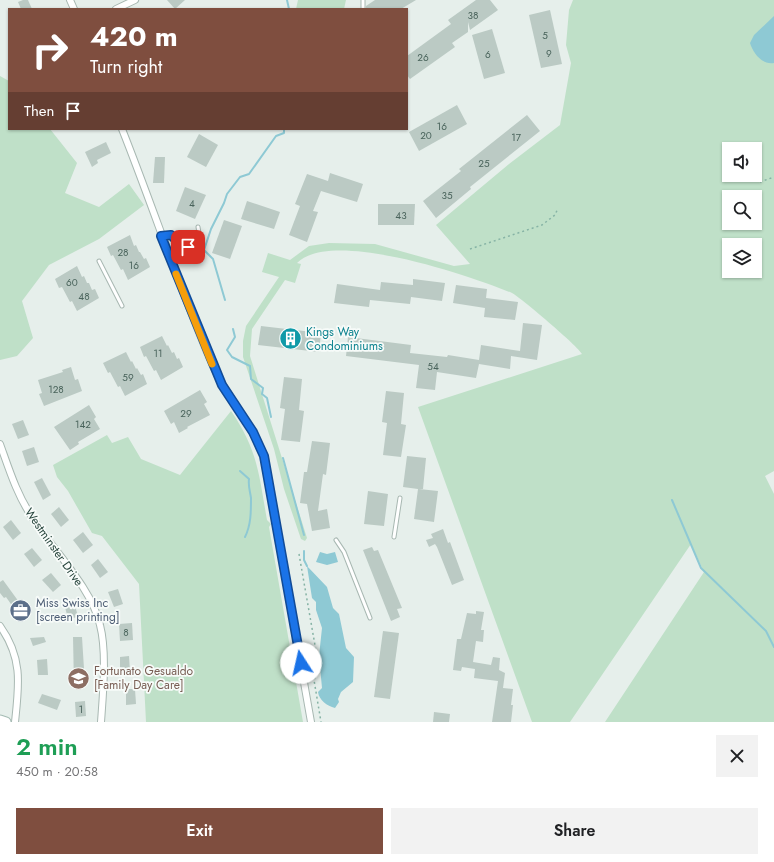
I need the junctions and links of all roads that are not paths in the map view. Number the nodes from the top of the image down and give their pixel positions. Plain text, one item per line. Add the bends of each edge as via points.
1 (135, 0) edge
2 (118, 8) edge
3 (122, 130) edge
4 (198, 228) dead end
5 (161, 236) junction
6 (99, 260) dead end
7 (122, 306) dead end
8 (0, 444) edge
9 (400, 498) dead end
10 (394, 537) dead end
11 (336, 540) dead end
12 (370, 618) dead end
13 (0, 626) edge
14 (0, 720) edge
15 (6, 722) edge
16 (15, 722) edge
17 (101, 722) edge
18 (311, 722) edge

1 - 2 street
3 - 5 street
4 - 5 lane via 196,242 188,247 181,245 171,235
5 - 18 street via 222,385 253,432 264,456
6 - 7 lane
8 - 17 street, Westminster Drive via 26,508 75,577 96,613 103,646
9 - 10 lane
11 - 12 lane via 344,552
13 - 16 street via 16,657 18,693
14 - 15 street

